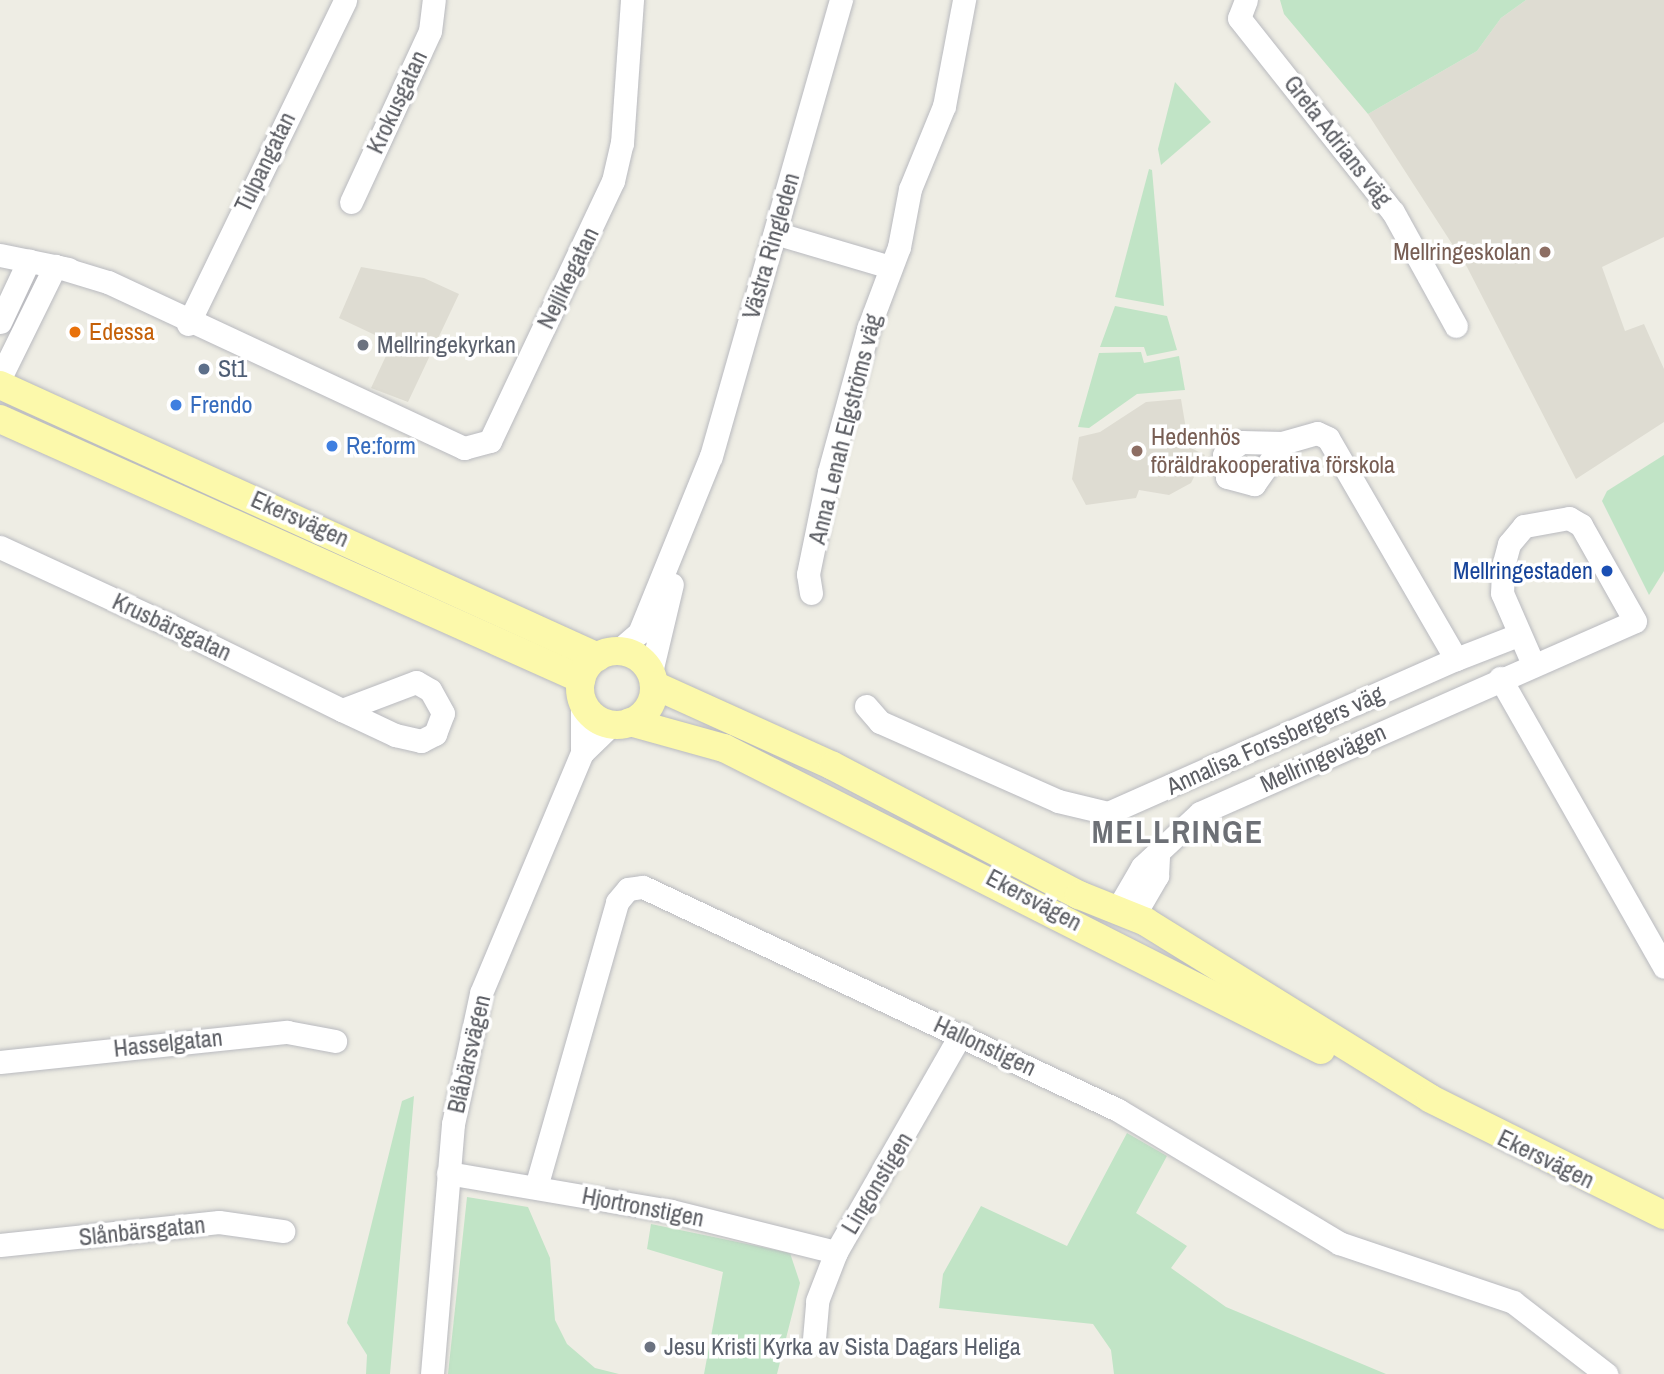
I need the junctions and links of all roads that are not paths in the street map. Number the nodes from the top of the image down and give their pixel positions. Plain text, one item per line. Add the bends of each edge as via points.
1 (345, 0) edge
2 (434, 0) edge
3 (632, 0) edge
4 (841, 0) edge
5 (964, 0) edge
6 (1246, 0) edge
7 (351, 202) dead end
8 (775, 233) junction
9 (0, 255) edge
10 (41, 263) junction
11 (890, 267) junction
12 (0, 322) edge
13 (188, 324) junction
14 (1456, 326) dead end
15 (0, 379) edge
16 (0, 386) edge
17 (0, 419) edge
18 (1283, 443) dead end
19 (0, 547) edge
20 (665, 581) junction
21 (811, 593) dead end
22 (1518, 635) junction
23 (1456, 659) junction
24 (1533, 664) junction
25 (595, 672) junction
26 (653, 678) junction
27 (1500, 678) junction
28 (866, 706) dead end
29 (342, 710) dead end
30 (621, 723) junction
31 (582, 753) junction
32 (1125, 914) junction
33 (1110, 941) junction
34 (1664, 967) edge
35 (961, 1034) junction
36 (335, 1041) dead end
37 (0, 1062) edge
38 (1431, 1098) junction
39 (448, 1174) junction
40 (536, 1187) junction
41 (1664, 1215) edge
42 (283, 1231) dead end
43 (0, 1245) edge
44 (836, 1252) junction
45 (814, 1339) dead end
46 (432, 1374) edge
47 (1606, 1374) edge

1 - 13 street, Tulpangatan
2 - 7 street, Krokusgatan via 430,31
3 - 13 street, Nejlikegatan via 622,143 613,181 490,441 464,448
4 - 8 street, Västra Ringleden
5 - 11 street, Anna Lenah Elgströms väg via 944,106 910,189
6 - 14 street, Greta Adrians väg via 1239,18 1393,212
8 - 11 street
8 - 20 street, Västra Ringleden via 698,491
9 - 10 street, Nejlikegatan
10 - 12 street
10 - 13 street, Nejlikegatan via 87,273
10 - 15 street
11 - 21 street, Anna Lenah Elgströms väg via 829,472 807,574
16 - 25 main road, Ekersvägen
17 - 25 main road, Ekersvägen
18 - 23 street via 1302,434 1328,438
19 - 29 street, Krusbärsgatan
20 - 25 street, Västra Ringleden via 639,633
20 - 26 street, Västra Ringleden
22 - 23 street, Annalisa Forssbergers väg
22 - 24 street, Mellringevägen
22 - 24 street, Mellringevägen via 1502,593 1509,544 1524,526 1569,517 1581,525 1635,621
23 - 28 street, Annalisa Forssbergers väg via 1108,813 1058,801 880,722
24 - 27 street, Mellringevägen
25 - 26 main road via 635,655
25 - 30 main road via 594,716
25 - 31 street, Blåbärsvägen
26 - 30 main road via 651,704
26 - 32 main road, Ekersvägen
27 - 32 street, Mellringevägen via 1200,813 1143,867
27 - 34 street
30 - 31 street, Blåbärsvägen
30 - 33 main road, Ekersvägen via 724,748
31 - 39 street, Blåbärsvägen via 481,993
32 - 33 main road
32 - 38 main road, Ekersvägen
33 - 38 main road, Ekersvägen via 1354,1067
35 - 40 street, Hallonstigen via 643,887 628,889 617,902
35 - 44 street, Lingonstigen
35 - 47 street, Hallonstigen via 1118,1110 1339,1243 1513,1303
36 - 37 street, Hasselgatan via 275,1032
38 - 41 main road, Ekersvägen
39 - 40 street, Hjortronstigen
39 - 46 street, Blåbärsvägen
40 - 44 street, Hjortronstigen via 671,1211
42 - 43 street, Slånbärsgatan via 219,1222
44 - 45 street, Lingonstigen via 817,1301

